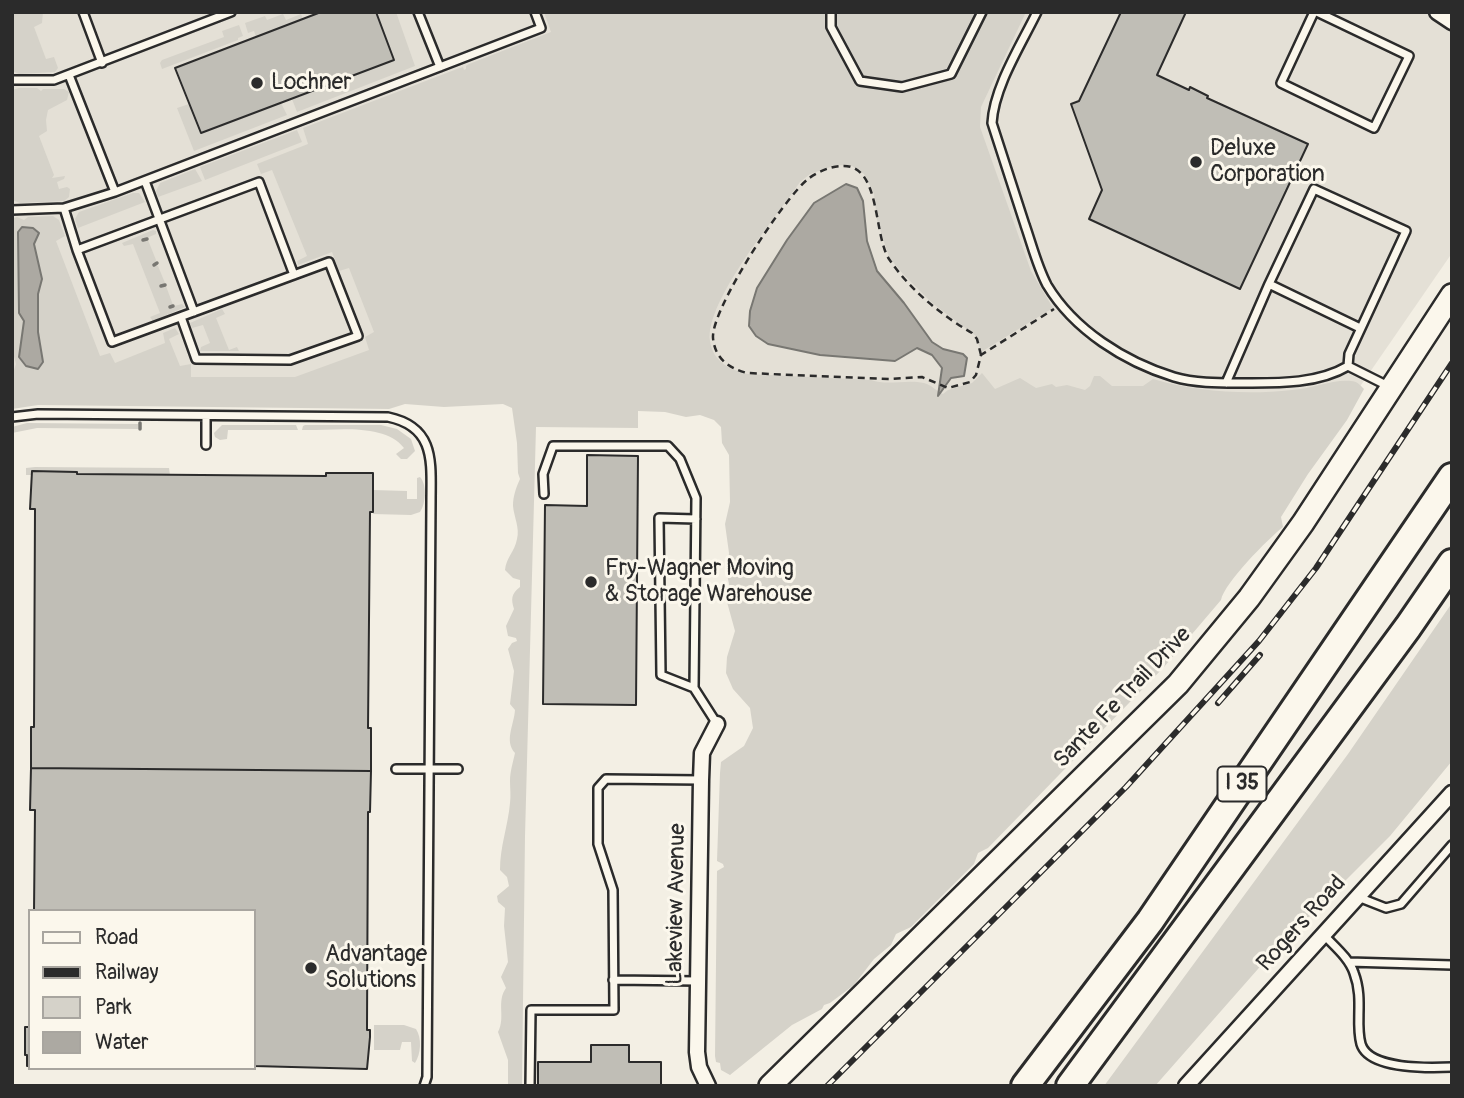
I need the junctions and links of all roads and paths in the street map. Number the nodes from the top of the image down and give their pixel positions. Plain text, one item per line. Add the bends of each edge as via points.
1 (83, 12) edge
2 (231, 12) edge
3 (418, 12) edge
4 (536, 12) edge
5 (831, 12) edge
6 (982, 12) edge
7 (1037, 12) edge
8 (1316, 12) edge
9 (1437, 12) edge
10 (1452, 22) edge
11 (102, 63) junction
12 (440, 67) junction
13 (69, 75) junction
14 (12, 80) edge
15 (145, 181) junction
16 (116, 192) junction
17 (64, 208) junction
18 (12, 211) edge
19 (160, 219) junction
20 (77, 250) junction
21 (294, 275) junction
22 (1269, 284) junction
23 (1452, 295) edge
24 (1054, 309) dead end
25 (194, 312) junction
26 (181, 317) junction
27 (1360, 328) junction
28 (981, 355) junction
29 (1348, 366) junction
30 (1226, 383) junction
31 (1391, 387) junction
32 (12, 417) edge
33 (206, 417) junction
34 (206, 445) dead end
35 (1452, 477) edge
36 (544, 494) dead end
37 (696, 519) junction
38 (1452, 563) edge
39 (694, 688) junction
40 (718, 724) joint
41 (396, 769) dead end
42 (429, 769) junction
43 (458, 769) dead end
44 (701, 780) junction
45 (1452, 793) edge
46 (1452, 845) edge
47 (1358, 897) junction
48 (1324, 934) junction
49 (1349, 962) junction
50 (1452, 965) edge
51 (614, 980) junction
52 (699, 981) junction
53 (1452, 1068) edge
54 (424, 1086) edge
55 (530, 1086) edge
56 (708, 1086) edge
57 (770, 1086) edge
58 (1025, 1086) edge
59 (1070, 1086) edge
60 (1186, 1086) edge

1 - 11 lane
2 - 11 lane
3 - 12 lane
4 - 12 lane via 541,28
5 - 6 lane via 831,27 860,81 902,87 951,74
7 - 30 lane via 999,91 992,123 1041,272 1074,319 1104,342 1173,377
8 - 8 lane via 1281,83 1374,128 1409,56
9 - 10 street
11 - 13 lane
12 - 15 lane
13 - 14 lane via 54,80
13 - 16 lane
15 - 16 lane
15 - 19 lane
16 - 17 lane
17 - 18 lane
17 - 20 lane
19 - 20 lane
19 - 21 lane via 259,182
19 - 25 lane
20 - 26 lane via 112,342
21 - 25 lane
21 - 26 lane via 329,262 358,336 290,360 197,359
22 - 27 lane
22 - 27 lane via 1314,189 1406,231
22 - 30 lane
23 - 31 main road, Sante Fe Trail Drive
24 - 28 path
25 - 26 lane
27 - 29 lane
28 - 28 path via 981,365 970,382 948,388 922,377 747,373 719,357 714,323 736,278 797,192 814,174 843,166 862,173 869,183 888,257 936,309 972,333
29 - 30 lane via 1297,381
29 - 31 lane
31 - 57 main road, Sante Fe Trail Drive via 1295,534 1178,684
32 - 33 lane
33 - 34 lane
33 - 42 lane via 397,419 427,444 431,501
35 - 58 highway, I 35 via 1150,921
36 - 37 lane via 543,474 553,446 668,446 680,458 696,498
37 - 39 lane
37 - 39 lane via 659,519 661,675
38 - 59 highway, I 35
39 - 40 lane
40 - 44 street, Lakeview Avenue via 702,753
41 - 42 lane
42 - 43 lane
42 - 54 lane
44 - 51 lane via 606,779 598,788 598,844 613,890
44 - 52 street, Lakeview Avenue
45 - 47 street, Rogers Road
46 - 47 lane via 1401,904 1386,908
47 - 48 street, Rogers Road
48 - 49 lane
48 - 60 street, Rogers Road
49 - 50 lane
49 - 53 lane via 1360,997 1360,1042 1365,1051 1393,1065
51 - 52 lane
51 - 55 lane via 614,1010 531,1010
52 - 56 street, Lakeview Avenue via 697,1052

